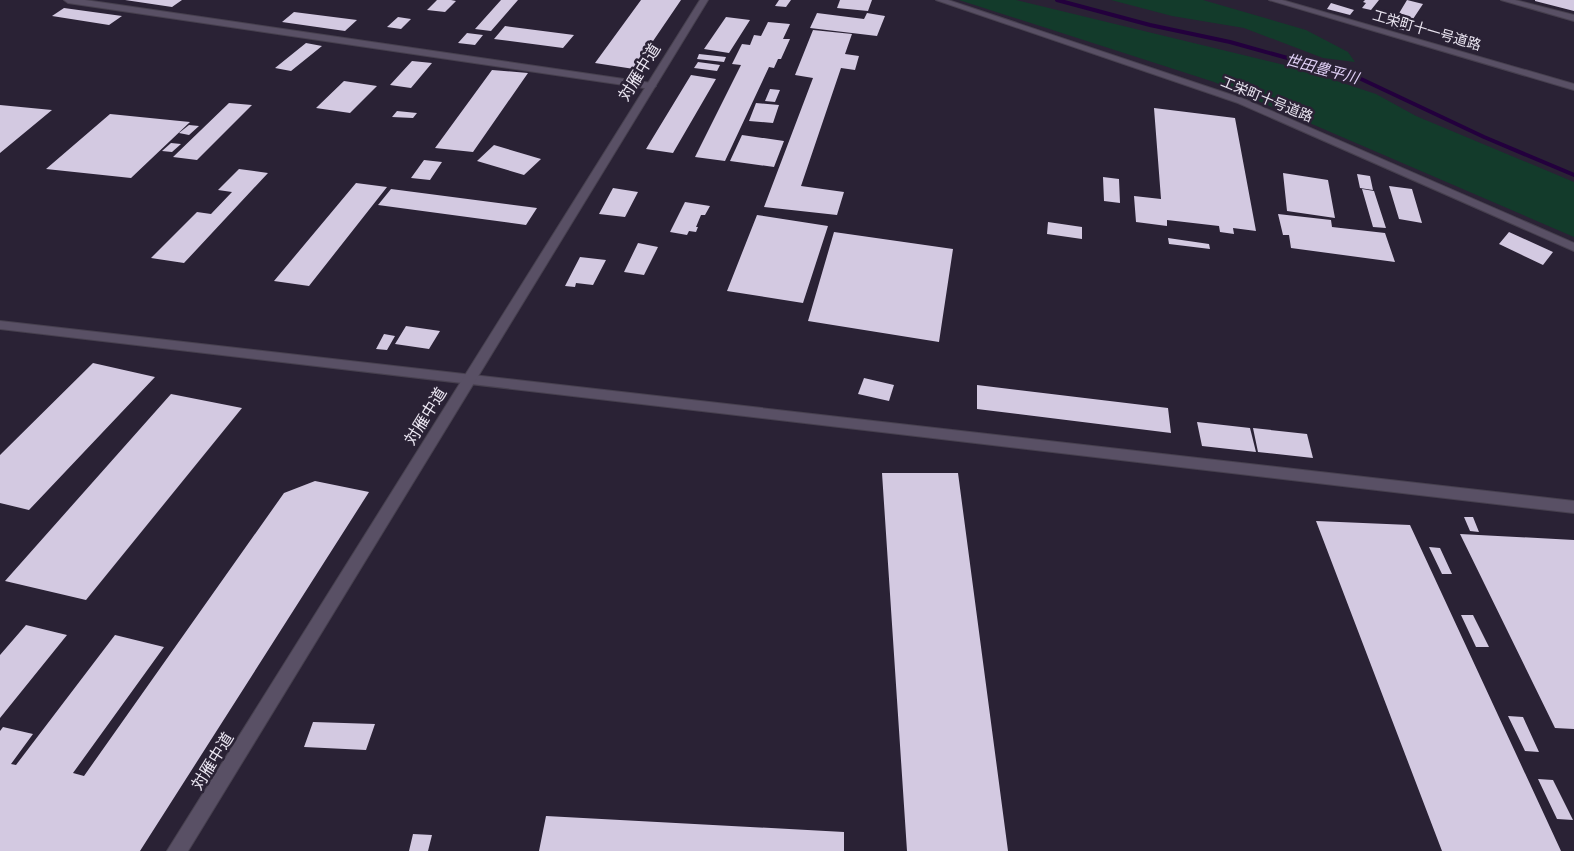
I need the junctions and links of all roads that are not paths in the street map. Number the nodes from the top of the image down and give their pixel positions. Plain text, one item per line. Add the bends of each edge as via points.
1 (72, 0) edge
2 (704, 0) edge
3 (940, 0) edge
4 (1273, 0) edge
5 (1504, 0) edge
6 (1574, 18) edge
7 (651, 86) junction
8 (1574, 87) edge
9 (1574, 247) edge
10 (0, 325) edge
11 (468, 380) junction
12 (1574, 507) edge
13 (177, 851) edge

1 - 7 street
2 - 7 street, 対雁中道
3 - 9 street, 工栄町十号道路 via 1240,101
4 - 8 street, 工栄町十一号道路
5 - 6 street
7 - 11 street, 対雁中道
10 - 11 street
11 - 12 street
11 - 13 street, 対雁中道

